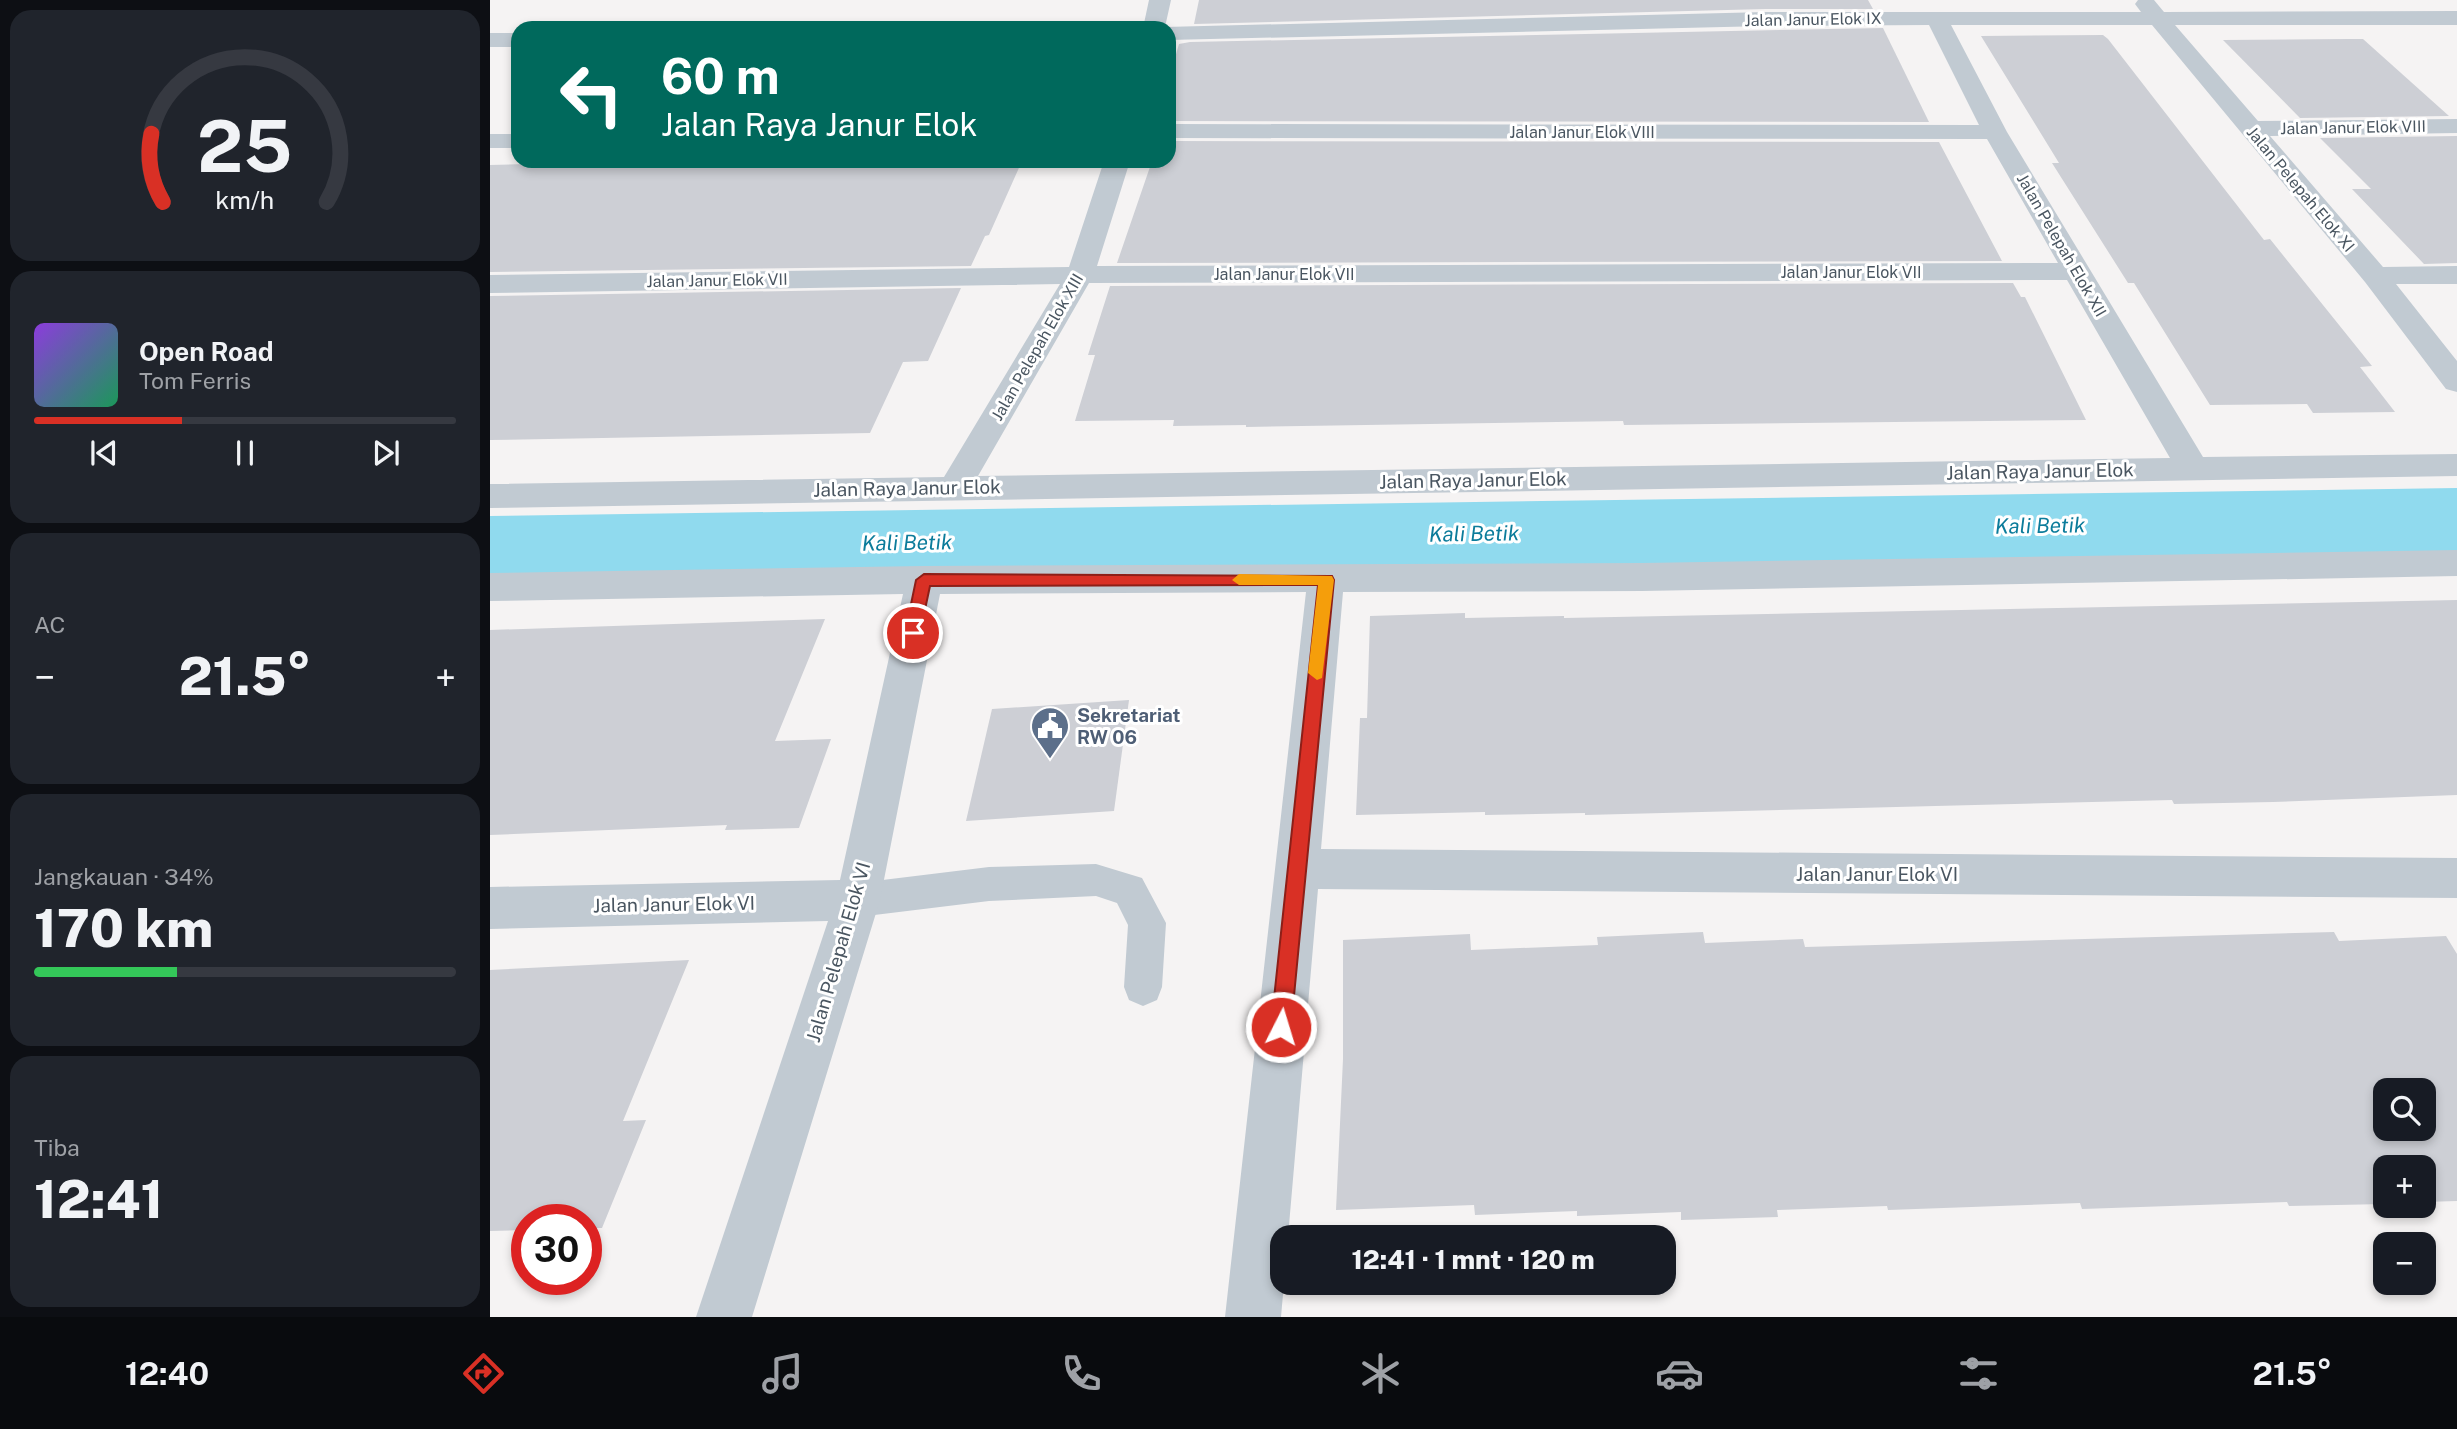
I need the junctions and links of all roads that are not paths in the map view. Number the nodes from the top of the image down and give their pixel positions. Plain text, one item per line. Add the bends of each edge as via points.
1 (1160, 0) edge
2 (2150, 9) edge
3 (1762, 10) edge
4 (1936, 18) junction
5 (2457, 18) edge
6 (1156, 21) edge
7 (1176, 33) edge
8 (490, 40) edge
9 (511, 40) edge
10 (2457, 126) edge
11 (2250, 129) junction
12 (1176, 131) edge
13 (1996, 132) junction
14 (490, 141) edge
15 (511, 141) edge
16 (1115, 168) edge
17 (2077, 271) junction
18 (1080, 275) junction
19 (2457, 275) edge
20 (2375, 276) junction
21 (490, 284) edge
22 (2457, 382) edge
23 (2457, 465) edge
24 (2193, 469) junction
25 (955, 487) junction
26 (490, 496) edge
27 (2457, 563) edge
28 (924, 580) junction
29 (1326, 580) junction
30 (490, 587) edge
31 (1296, 869) junction
32 (2457, 878) edge
33 (858, 900) junction
34 (490, 908) edge
35 (1143, 987) dead end
36 (724, 1317) edge
37 (1253, 1317) edge

1 - 6 street
2 - 4 street, Jalan Janur Elok IX
2 - 5 street, Jalan Janur Elok IX
2 - 11 street, Jalan Pelepah Elok XI
3 - 4 street, Jalan Janur Elok IX
3 - 7 street, Jalan Janur Elok IX
4 - 13 street, Jalan Pelepah Elok XII
8 - 9 street
10 - 11 street, Jalan Janur Elok VIII
11 - 20 street, Jalan Pelepah Elok XI
12 - 13 street, Jalan Janur Elok VIII
13 - 17 street, Jalan Pelepah Elok XII
14 - 15 street
16 - 18 street, Jalan Pelepah Elok XIII
17 - 18 street, Jalan Janur Elok VII
17 - 24 street, Jalan Pelepah Elok XII
18 - 21 street, Jalan Janur Elok VII
18 - 25 street, Jalan Pelepah Elok XIII
19 - 20 street
20 - 22 street, Jalan Pelepah Elok XI
23 - 24 street, Jalan Raya Janur Elok
24 - 25 street, Jalan Raya Janur Elok
25 - 26 street, Jalan Raya Janur Elok
27 - 29 street
28 - 29 street
28 - 30 street
28 - 33 street, Jalan Pelepah Elok VI
29 - 31 street
31 - 32 street, Jalan Janur Elok VI
31 - 37 street
33 - 34 street, Jalan Janur Elok VI
33 - 35 lane via 989,884 1096,880 1129,890 1147,923
33 - 36 street, Jalan Pelepah Elok VI

